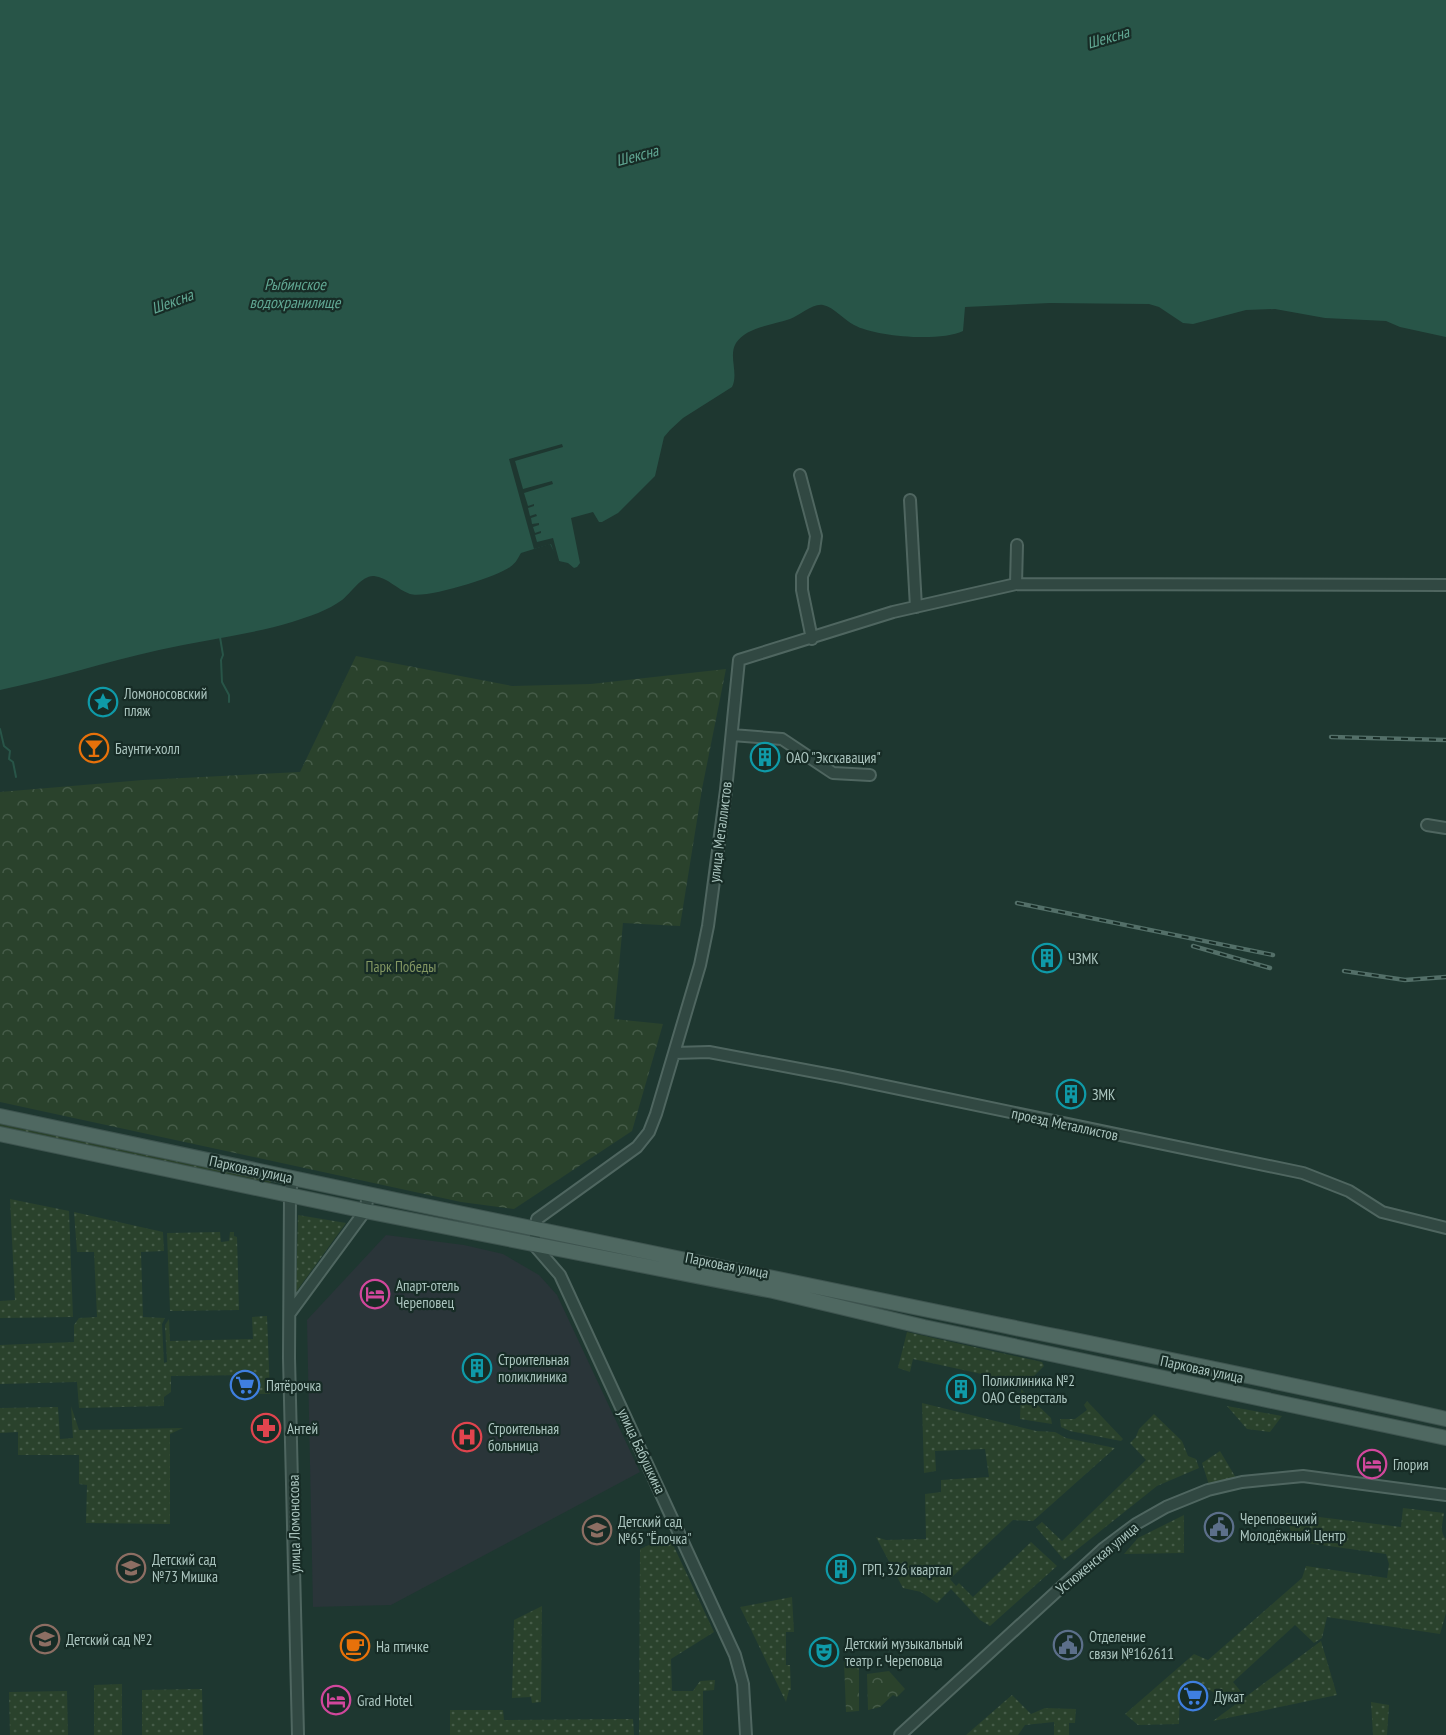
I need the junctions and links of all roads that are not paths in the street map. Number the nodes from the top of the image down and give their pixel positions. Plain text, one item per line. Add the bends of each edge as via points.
1 (800, 475) dead end
2 (910, 500) dead end
3 (1017, 545) dead end
4 (1016, 584) junction
5 (1446, 585) edge
6 (916, 607) junction
7 (812, 639) junction
8 (732, 735) junction
9 (870, 775) dead end
10 (1427, 825) dead end
11 (1446, 828) edge
12 (674, 1053) junction
13 (0, 1116) edge
14 (0, 1134) edge
15 (292, 1180) junction
16 (290, 1195) junction
17 (368, 1196) junction
18 (365, 1210) junction
19 (1446, 1228) edge
20 (536, 1229) junction
21 (534, 1245) junction
22 (290, 1314) junction
23 (1446, 1419) edge
24 (1446, 1438) edge
25 (1446, 1495) edge
26 (298, 1735) edge
27 (746, 1735) edge
28 (900, 1735) edge

1 - 7 street via 816,536 802,576
2 - 6 street
3 - 4 street
4 - 5 street, улица Металлистов
4 - 6 street, улица Металлистов
6 - 7 street, улица Металлистов
7 - 8 street, улица Металлистов via 740,660
8 - 9 street via 782,740 833,773
8 - 12 street, улица Металлистов via 708,926
10 - 11 street
12 - 19 street, проезд Металлистов via 708,1052 842,1077 1303,1173 1349,1191 1382,1212
12 - 20 street, улица Металлистов via 656,1114 637,1147 537,1220
13 - 15 main road, Парковая улица
14 - 16 main road, Парковая улица
15 - 16 street, улица Ломоносова
15 - 17 main road, Парковая улица
16 - 18 main road, Парковая улица
16 - 22 street, улица Ломоносова
17 - 18 street
17 - 20 main road, Парковая улица
18 - 21 main road, Парковая улица
18 - 22 street
20 - 21 street
20 - 23 main road, Парковая улица
21 - 24 main road, Парковая улица via 773,1291
21 - 27 street, улица Бабушкина via 560,1275 735,1655 743,1684
22 - 26 street, улица Ломоносова
25 - 28 street, Устюженская улица via 1303,1476 1242,1482 1186,1498 1136,1524 1104,1548

